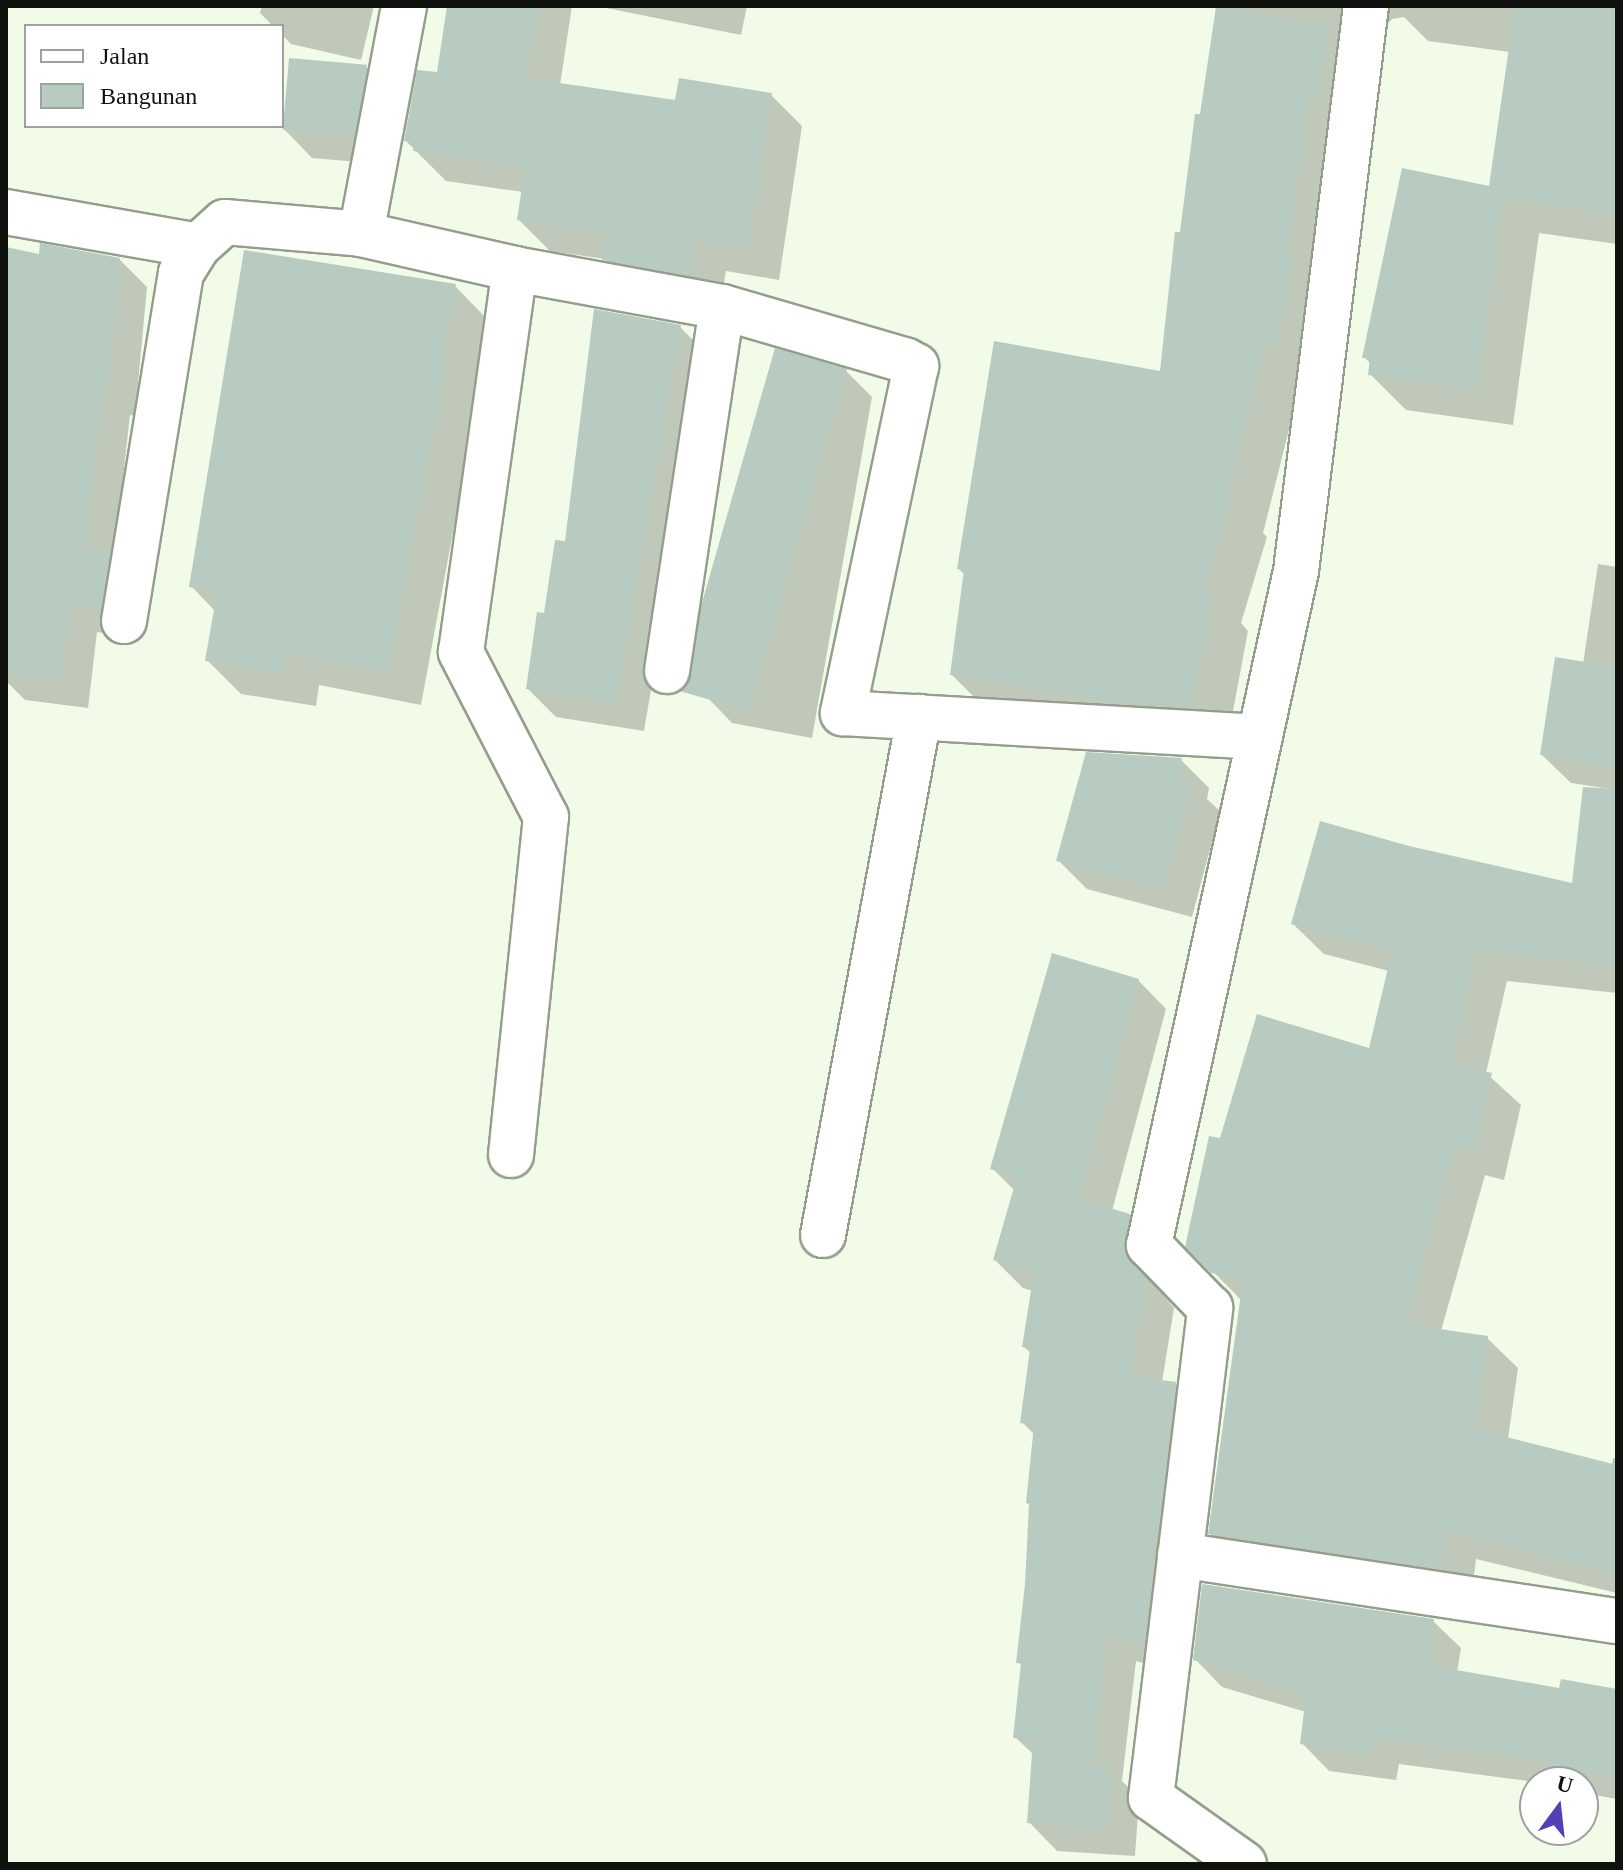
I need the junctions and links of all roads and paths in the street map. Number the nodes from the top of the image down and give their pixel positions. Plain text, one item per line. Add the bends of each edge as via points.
1 (404, 6) edge
2 (1366, 6) edge
3 (6, 212) edge
4 (361, 234) junction
5 (198, 246) junction
6 (515, 269) junction
7 (722, 307) junction
8 (124, 621) dead end
9 (667, 671) dead end
10 (919, 717) junction
11 (1259, 737) junction
12 (511, 1155) dead end
13 (823, 1235) dead end
14 (1180, 1555) junction
15 (1617, 1621) edge
16 (1244, 1864) edge

1 - 4 street
2 - 11 street via 1296,571
3 - 5 street
4 - 5 street via 225,222
4 - 6 street
5 - 8 street via 181,273
6 - 7 street
6 - 12 street via 461,652 546,817
7 - 9 street
7 - 10 street via 916,366 843,713
10 - 11 street
10 - 13 street
11 - 14 street via 1149,1245 1210,1308
14 - 15 street
14 - 16 street via 1151,1798

